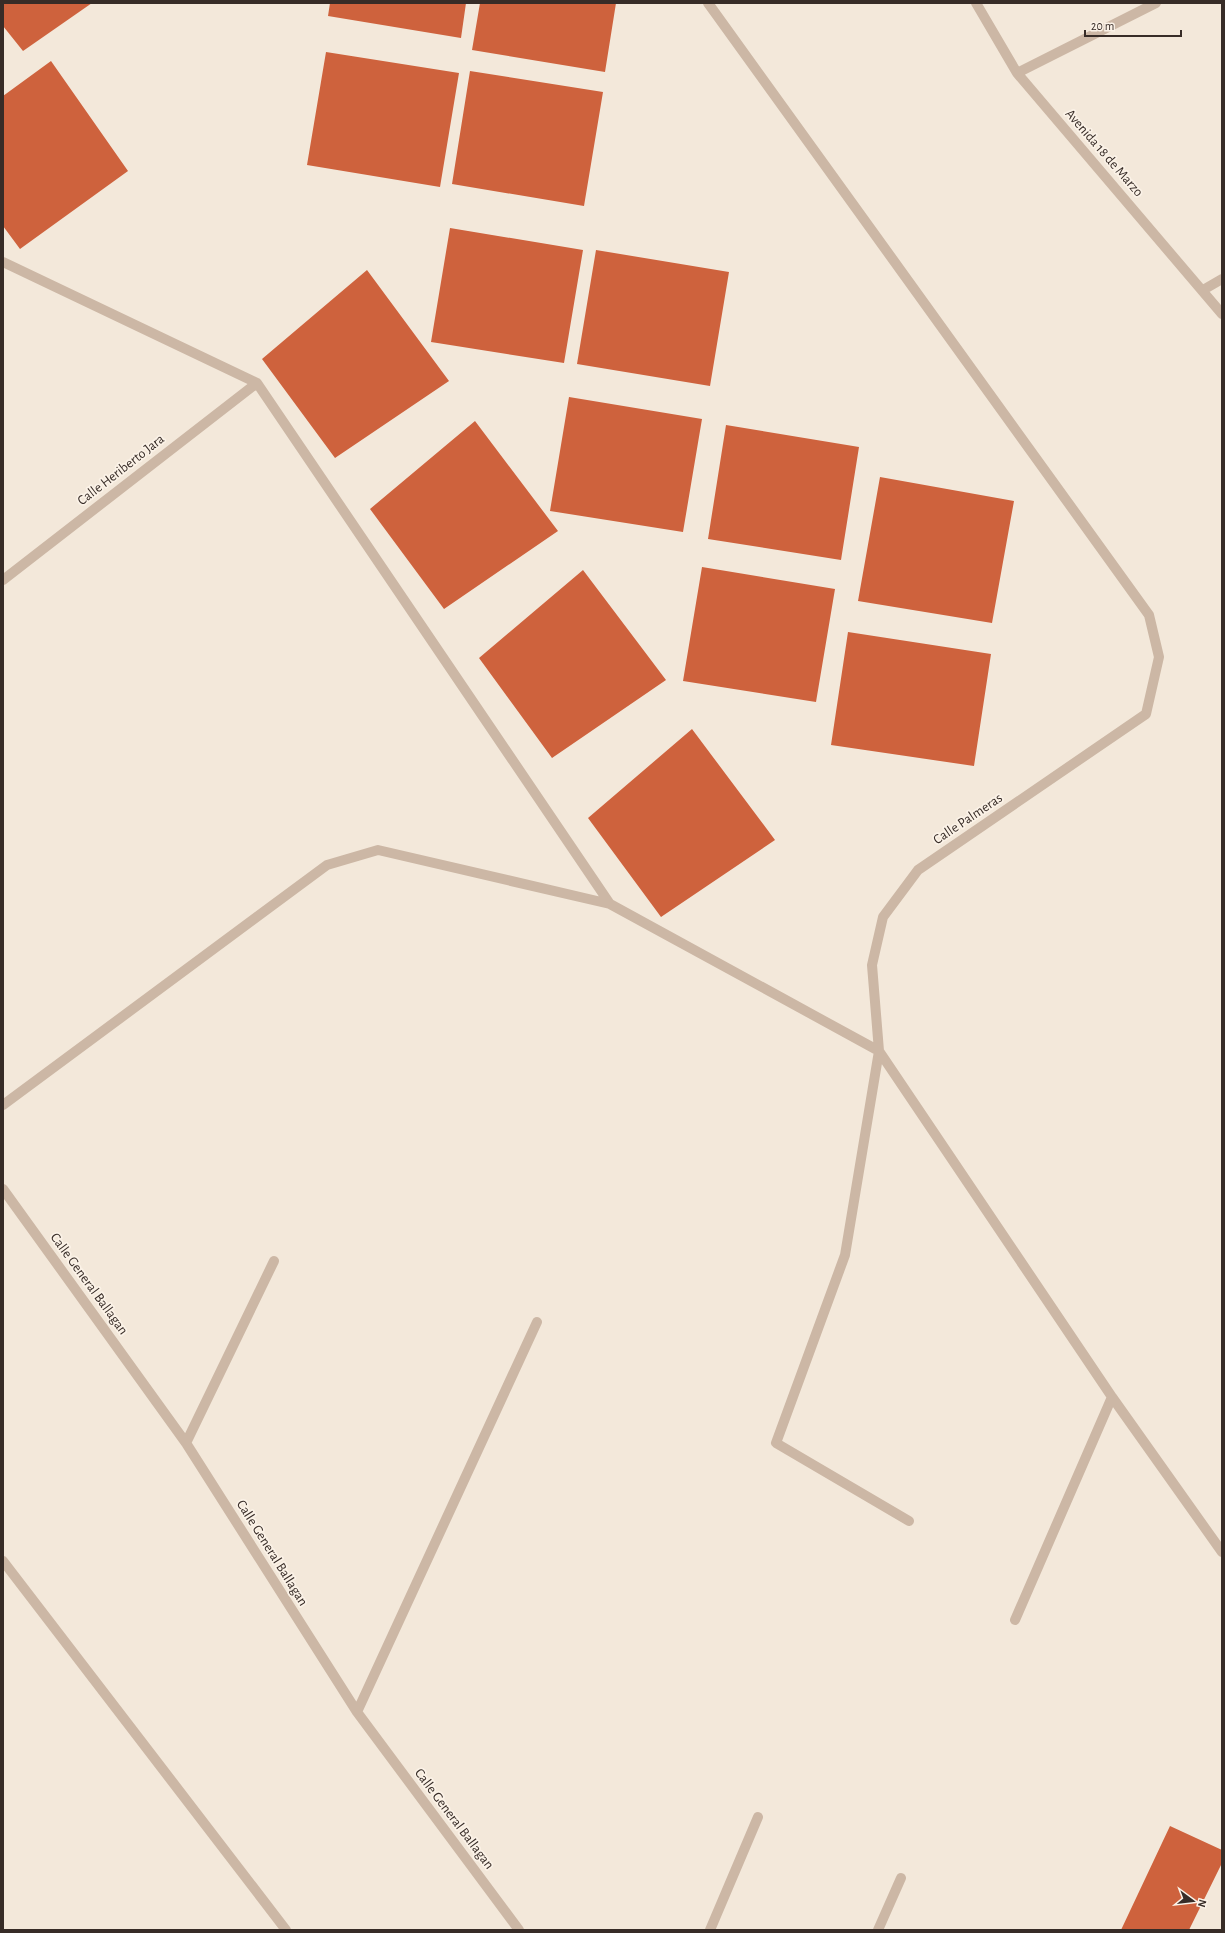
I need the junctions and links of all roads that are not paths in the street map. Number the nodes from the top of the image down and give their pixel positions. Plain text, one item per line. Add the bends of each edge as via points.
1 (708, 3) edge
2 (976, 3) edge
3 (1156, 3) edge
4 (1017, 73) junction
5 (3, 262) edge
6 (1222, 279) edge
7 (1203, 290) junction
8 (1222, 314) edge
9 (257, 383) junction
10 (3, 580) edge
11 (610, 904) junction
12 (878, 1052) junction
13 (3, 1105) edge
14 (3, 1189) edge
15 (274, 1261) dead end
16 (538, 1322) dead end
17 (1112, 1397) junction
18 (186, 1443) junction
19 (909, 1521) dead end
20 (1222, 1552) edge
21 (3, 1561) edge
22 (1014, 1620) dead end
23 (357, 1712) junction
24 (758, 1817) dead end
25 (902, 1878) dead end
26 (286, 1930) edge
27 (519, 1930) edge
28 (710, 1930) edge
29 (878, 1930) edge

1 - 12 street, Calle Palmeras via 1149,616 1159,657 1146,714 918,870 883,917 872,964
2 - 4 street, Avenida 18 de Marzo
3 - 4 street
4 - 7 street, Avenida 18 de Marzo
5 - 9 street
6 - 7 street
7 - 8 street, Avenida 18 de Marzo
9 - 10 street, Calle Heriberto Jara
9 - 11 street
11 - 12 street
11 - 13 street via 378,850 327,865
12 - 17 street
12 - 19 street, Calle Palmeras via 845,1255 776,1443
14 - 18 street, Calle General Ballagan
15 - 18 street
16 - 23 street
17 - 20 street
17 - 22 street
18 - 23 street, Calle General Ballagan
21 - 26 street
23 - 27 street, Calle General Ballagan
24 - 28 street
25 - 29 street

